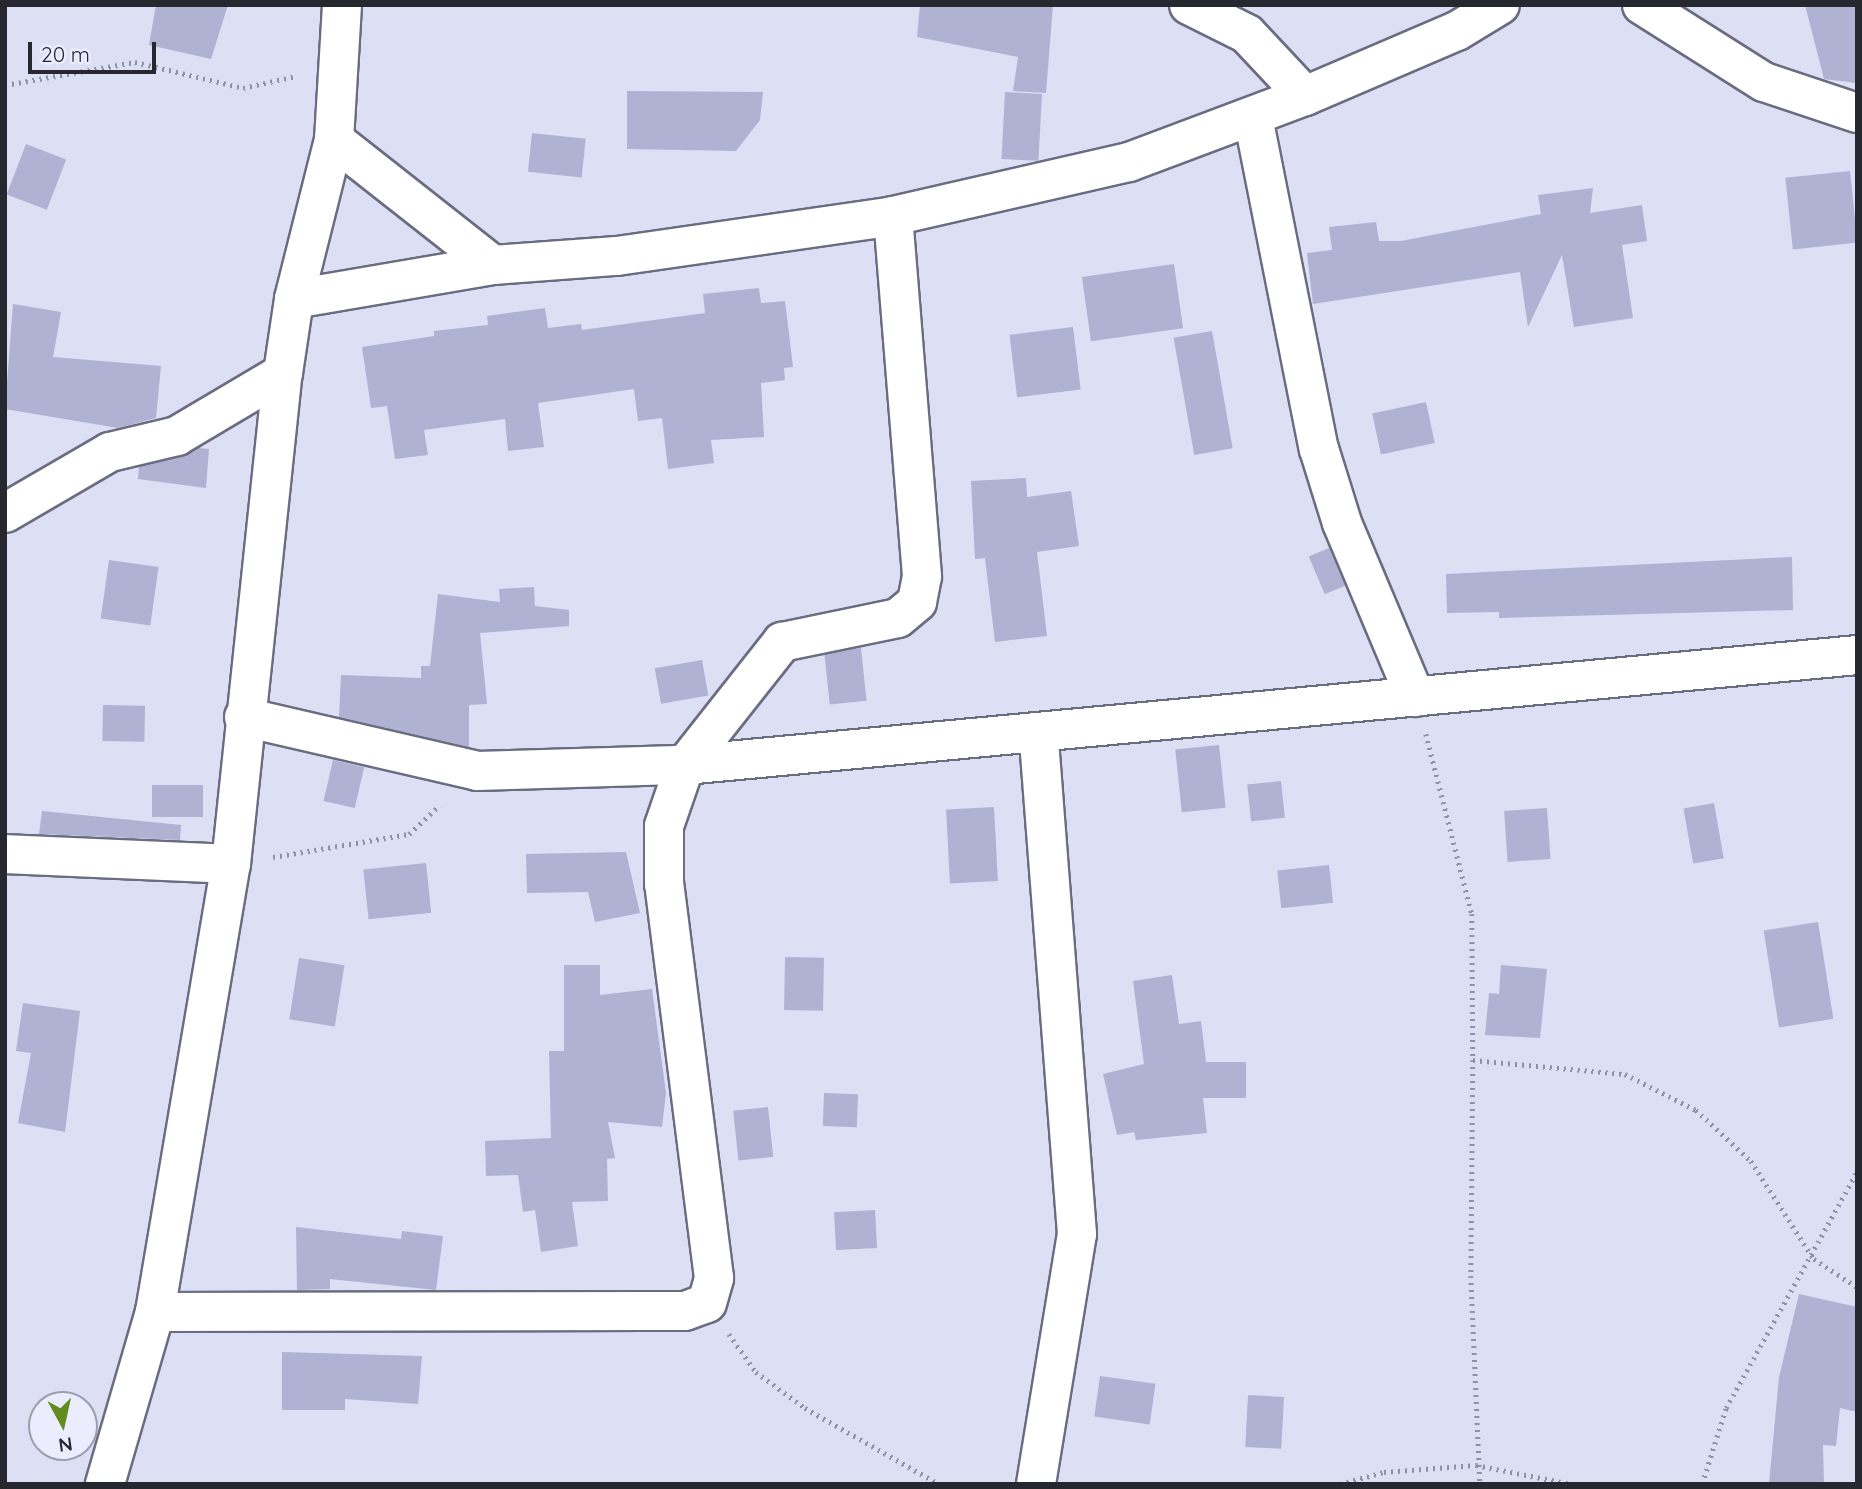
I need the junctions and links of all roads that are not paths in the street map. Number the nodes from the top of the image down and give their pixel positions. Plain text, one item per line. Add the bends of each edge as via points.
1 (342, 5) edge
2 (1189, 5) edge
3 (1500, 5) edge
4 (1642, 5) edge
5 (1458, 18) edge
6 (1305, 96) junction
7 (1857, 113) edge
8 (1254, 117) junction
9 (334, 140) junction
10 (893, 216) junction
11 (494, 265) junction
12 (293, 299) junction
13 (283, 373) junction
14 (5, 513) edge
15 (1857, 654) edge
16 (1415, 697) junction
17 (244, 717) junction
18 (1038, 736) junction
19 (685, 765) junction
20 (5, 854) edge
21 (231, 864) junction
22 (155, 1312) junction
23 (105, 1484) edge
24 (1036, 1484) edge

1 - 9 street
2 - 6 street via 1247,34
3 - 5 street
4 - 7 street via 1764,82
5 - 6 street
6 - 8 street
8 - 10 street via 1129,162
8 - 16 street via 1319,449 1342,523
9 - 11 street
9 - 12 street
10 - 11 street via 617,256
10 - 19 street via 922,576 917,602 898,618 782,642
11 - 12 street
12 - 13 street
13 - 14 street via 177,436 110,452
13 - 17 street
15 - 16 street
16 - 18 street
17 - 19 street via 477,771
17 - 21 street
18 - 19 street
18 - 24 street via 1077,1234
19 - 22 street via 664,826 664,884 714,1278 707,1303 685,1311
20 - 21 street
21 - 22 street
22 - 23 street

